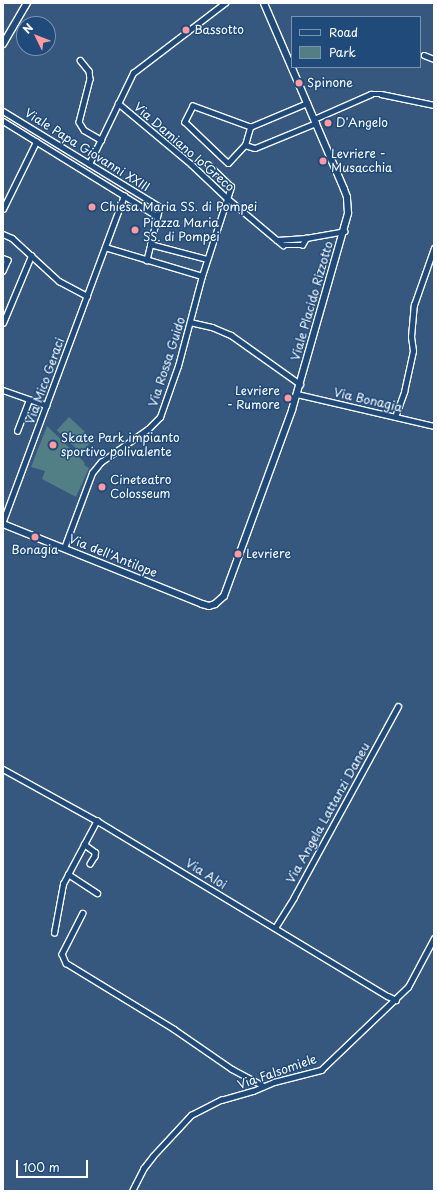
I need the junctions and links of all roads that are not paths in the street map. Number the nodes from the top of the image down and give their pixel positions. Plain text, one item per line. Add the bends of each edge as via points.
1 (27, 3) edge
2 (225, 3) edge
3 (264, 3) edge
4 (3, 44) edge
5 (424, 55) dead end
6 (434, 59) edge
7 (80, 60) dead end
8 (291, 65) edge
9 (292, 68) edge
10 (307, 102) junction
11 (118, 103) junction
12 (434, 105) edge
13 (3, 111) edge
14 (3, 121) edge
15 (315, 121) junction
16 (250, 127) junction
17 (100, 140) junction
18 (36, 142) junction
19 (245, 144) junction
20 (89, 164) junction
21 (208, 166) dead end
22 (124, 196) junction
23 (227, 198) junction
24 (3, 209) edge
25 (158, 216) junction
26 (344, 231) junction
27 (3, 234) edge
28 (150, 244) junction
29 (105, 247) junction
30 (434, 248) edge
31 (31, 256) junction
32 (3, 258) edge
33 (207, 259) junction
34 (147, 260) junction
35 (3, 271) edge
36 (202, 276) junction
37 (87, 296) junction
38 (190, 322) junction
39 (3, 323) edge
40 (300, 384) junction
41 (3, 390) edge
42 (297, 394) junction
43 (29, 400) junction
44 (46, 405) junction
45 (395, 417) junction
46 (434, 426) edge
47 (17, 430) dead end
48 (3, 522) edge
49 (64, 548) junction
50 (215, 604) joint
51 (398, 706) dead end
52 (3, 769) edge
53 (97, 820) junction
54 (84, 844) junction
55 (90, 864) dead end
56 (68, 874) junction
57 (97, 893) dead end
58 (83, 913) dead end
59 (275, 928) junction
60 (54, 933) dead end
61 (434, 938) edge
62 (396, 1000) junction
63 (264, 1086) junction
64 (132, 1191) edge

1 - 4 street
2 - 11 street via 138,67 129,79
3 - 8 street, Viale Placido Rizzotto
5 - 6 street
7 - 17 street via 89,71 90,79 79,122 84,130
9 - 10 street, Viale Placido Rizzotto
10 - 15 street, Viale Placido Rizzotto
10 - 16 street
11 - 17 street
11 - 23 street, Via Damiano lo Greco
12 - 15 street via 370,94
13 - 20 street, Viale Papa Giovanni XXIII
14 - 18 street, Viale Papa Giovanni XXIII
15 - 19 street via 255,148
15 - 26 street, Viale Placido Rizzotto via 347,197 348,213
16 - 19 street
16 - 19 street via 193,106 186,122 228,163
17 - 20 street
18 - 22 street, Viale Papa Giovanni XXIII
18 - 24 street
20 - 25 street, Viale Papa Giovanni XXIII via 160,207
21 - 23 street via 231,187
22 - 25 street, Viale Papa Giovanni XXIII
22 - 29 street, Via Mico Geraci
23 - 26 street, Via Damiano lo Greco via 276,240
23 - 33 street, Via Rossa Guido
25 - 28 street
26 - 40 street, Viale Placido Rizzotto
27 - 31 street via 12,238
28 - 33 street
28 - 34 street
29 - 34 street
29 - 37 street, Via Mico Geraci
30 - 45 street via 414,305 411,338 413,350 404,392
31 - 37 street via 59,281
31 - 39 street
32 - 35 street via 8,260
33 - 36 street, Via Rossa Guido
34 - 36 street
36 - 38 street, Via Rossa Guido
37 - 44 street, Via Mico Geraci
38 - 40 street via 231,335
38 - 49 street, Via Rossa Guido via 160,417 148,429 101,462 92,472
40 - 42 street, Viale Placido Rizzotto
41 - 43 street
42 - 45 street, Via Bonagia
42 - 50 street, Viale Placido Rizzotto via 224,596
43 - 44 street
43 - 47 street
44 - 48 street, Via Mico Geraci
45 - 46 street, Via Bonagia
48 - 49 street, Via dell'Antilope
49 - 50 street, Via dell'Antilope via 202,604
51 - 59 street, Via Angela Lattanzi Daneu
52 - 53 street, Via Aloi
53 - 54 street
53 - 59 street, Via Aloi
54 - 55 street via 95,852 96,856
54 - 56 street
56 - 57 street
56 - 60 street via 59,900
58 - 63 street via 62,954 66,963 174,1029 232,1069
59 - 62 street, Via Aloi
61 - 62 street, Via Falsomiele via 408,987
62 - 63 street, Via Falsomiele via 321,1070
63 - 64 street, Via Falsomiele via 221,1100 191,1115 143,1169

